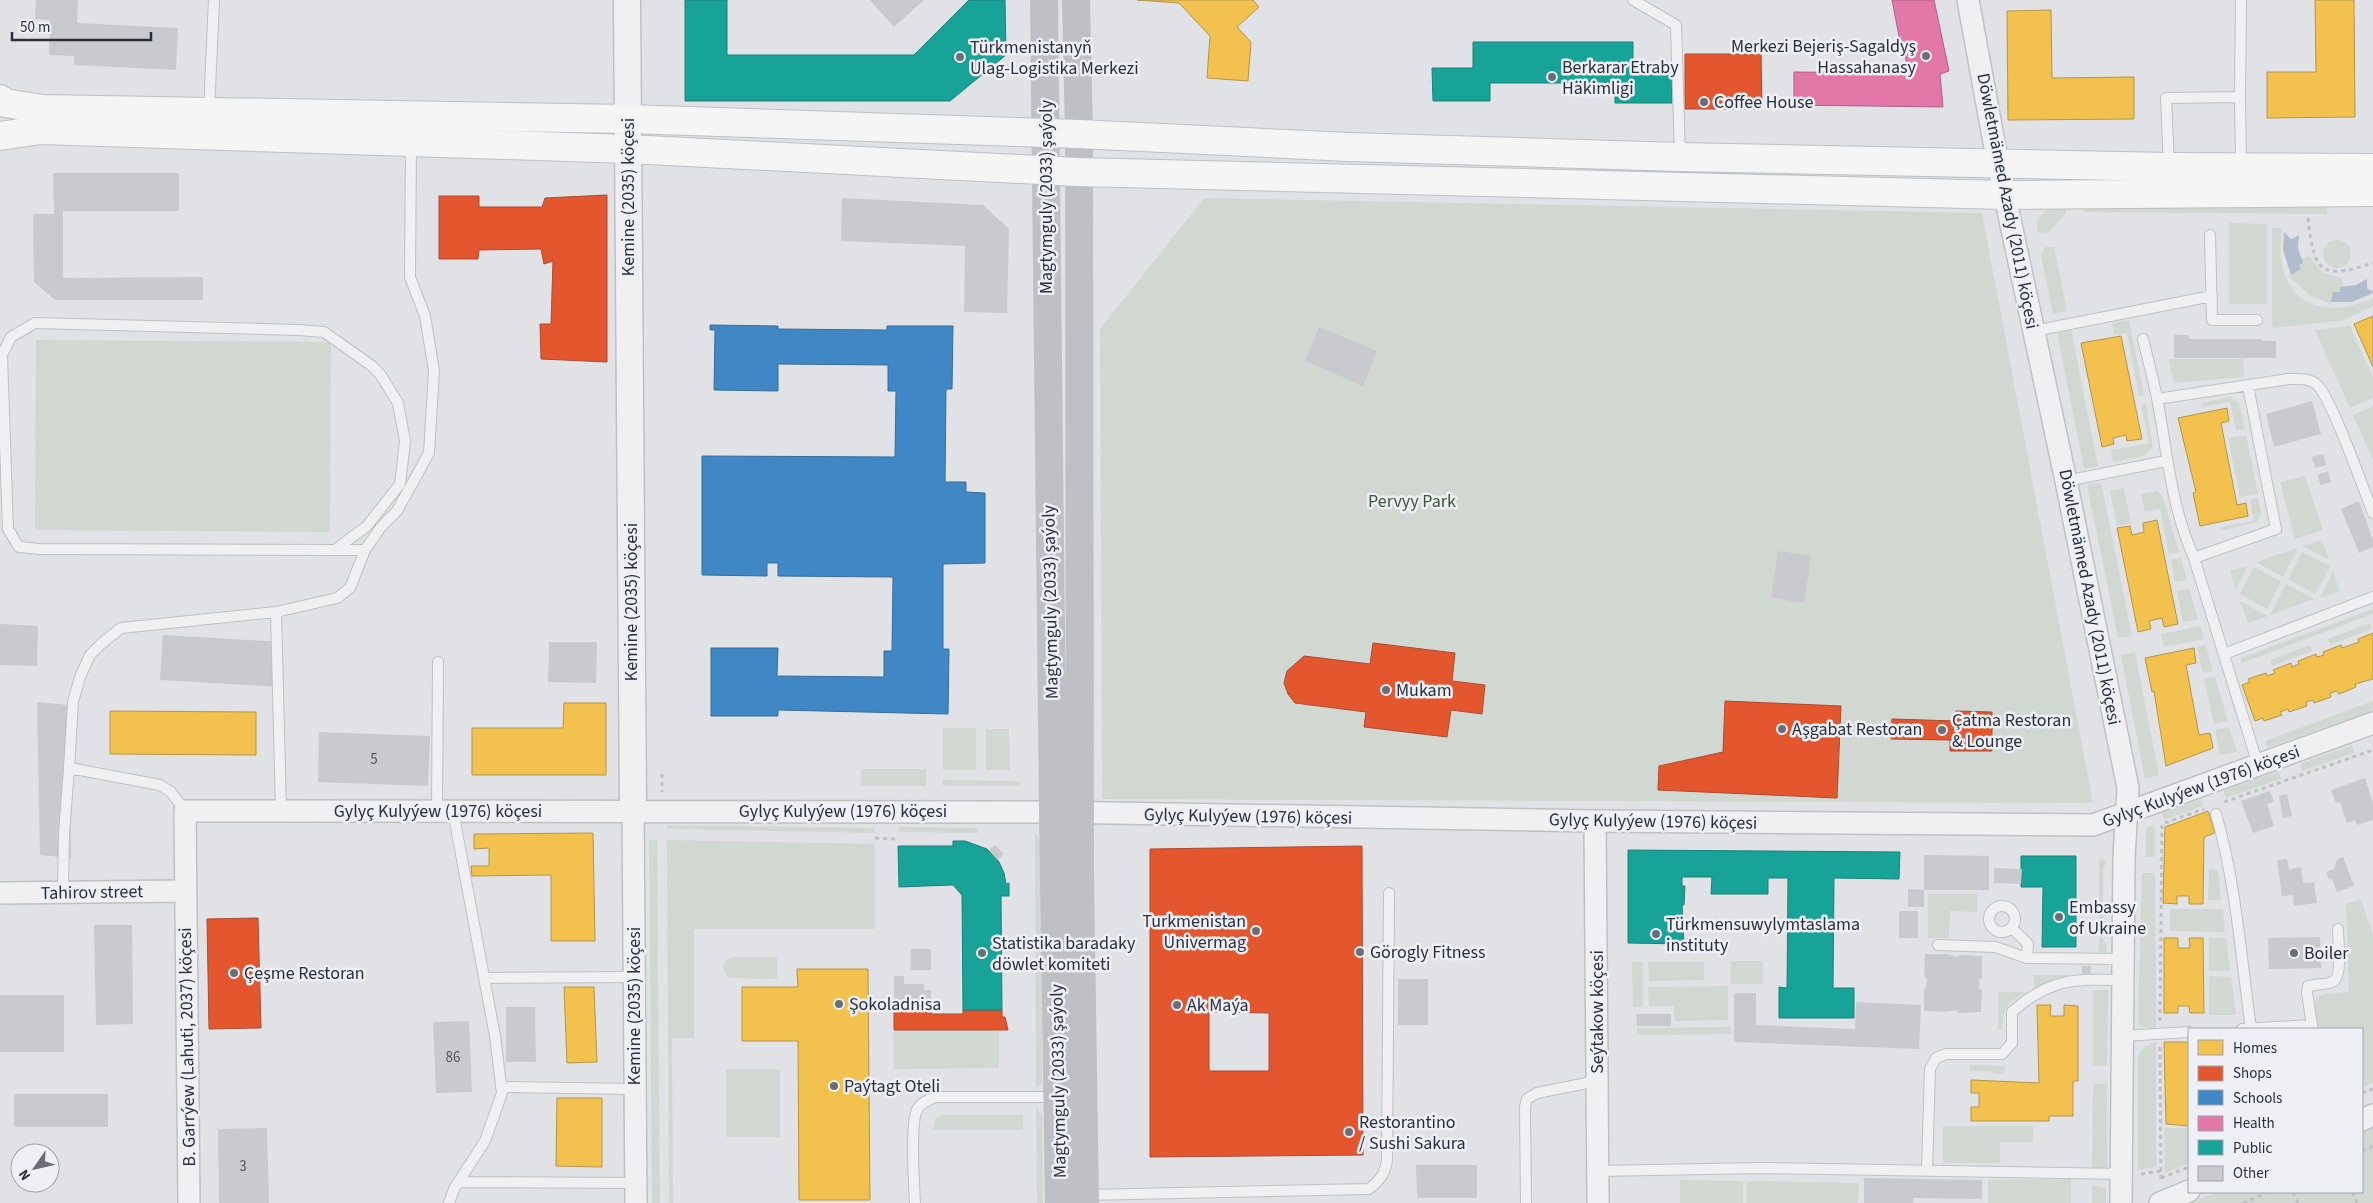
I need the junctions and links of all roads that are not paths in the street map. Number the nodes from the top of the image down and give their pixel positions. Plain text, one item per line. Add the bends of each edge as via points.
1 (214, 0) edge
2 (627, 0) edge
3 (1044, 0) edge
4 (1076, 0) edge
5 (1632, 0) edge
6 (1968, 0) edge
7 (2241, 0) edge
8 (2240, 97) junction
9 (0, 99) edge
10 (209, 112) junction
11 (628, 120) junction
12 (1045, 134) junction
13 (1079, 134) junction
14 (0, 136) edge
15 (411, 142) junction
16 (628, 148) junction
17 (1680, 157) junction
18 (1998, 164) junction
19 (2169, 167) junction
20 (2242, 167) junction
21 (2373, 168) edge
22 (1045, 169) junction
23 (1078, 172) junction
24 (2373, 192) edge
25 (2005, 195) junction
26 (2210, 236) dead end
27 (2212, 296) junction
28 (2257, 320) dead end
29 (2034, 331) junction
30 (2143, 339) dead end
31 (2248, 386) junction
32 (2158, 399) junction
33 (2166, 461) junction
34 (2066, 481) junction
35 (2373, 513) edge
36 (335, 550) junction
37 (365, 550) junction
38 (2194, 558) junction
39 (2373, 596) edge
40 (276, 612) junction
41 (2224, 654) junction
42 (438, 662) dead end
43 (2373, 723) edge
44 (2258, 765) junction
45 (69, 768) junction
46 (2215, 809) road end
47 (633, 810) junction
48 (185, 811) junction
49 (281, 811) junction
50 (445, 811) junction
51 (1053, 812) junction
52 (2127, 812) junction
53 (1081, 813) junction
54 (1595, 821) junction
55 (184, 891) junction
56 (63, 892) junction
57 (0, 893) edge
58 (1390, 893) dead end
59 (2012, 928) junction
60 (1994, 929) junction
61 (2338, 929) dead end
62 (1938, 945) dead end
63 (1987, 946) junction
64 (2027, 958) junction
65 (2123, 959) junction
66 (634, 976) junction
67 (485, 978) junction
68 (2123, 980) junction
69 (2313, 1027) edge
70 (2251, 1028) edge
71 (2282, 1028) edge
72 (2188, 1032) edge
73 (2122, 1036) junction
74 (1597, 1081) junction
75 (501, 1088) junction
76 (635, 1089) junction
77 (1059, 1098) junction
78 (1927, 1170) junction
79 (1598, 1171) junction
80 (2130, 1174) junction
81 (459, 1182) junction
82 (2188, 1191) edge
83 (636, 1193) edge
84 (2160, 1195) edge
85 (1076, 1200) edge
86 (189, 1203) edge
87 (449, 1203) edge
88 (915, 1203) edge
89 (1526, 1203) edge
90 (1598, 1203) edge
91 (2121, 1203) edge

1 - 10 lane
2 - 11 street, Kemine (2035) köçesi
3 - 12 main road, Magtymguly (2033) şaýoly
4 - 13 main road, Magtymguly (2033) şaýoly
5 - 17 lane via 1676,25
6 - 18 street, Döwletmämed Azady (2011) köçesi
7 - 8 lane
8 - 19 lane via 2166,98
8 - 20 lane
9 - 10 main road via 4,103 43,109
10 - 11 main road
11 - 12 main road
11 - 16 street, Kemine (2035) köçesi
12 - 13 main road
12 - 22 main road, Magtymguly (2033) şaýoly
13 - 17 main road via 1348,148
13 - 23 main road, Magtymguly (2033) şaýoly
14 - 15 main road via 41,130
15 - 16 main road
15 - 37 lane via 410,278 425,316 434,371 429,453 397,511
16 - 22 main road
16 - 47 street, Kemine (2035) köçesi
17 - 18 main road
18 - 19 main road
18 - 25 street, Döwletmämed Azady (2011) köçesi
19 - 20 main road
20 - 21 main road
22 - 23 main road
22 - 51 main road, Magtymguly (2033) şaýoly
23 - 25 main road
23 - 53 main road, Magtymguly (2033) şaýoly
24 - 25 main road
25 - 29 street, Döwletmämed Azady (2011) köçesi
26 - 27 lane
27 - 28 lane via 2212,320
27 - 29 lane
29 - 34 street, Döwletmämed Azady (2011) köçesi
30 - 32 lane
31 - 32 lane
31 - 35 lane via 2289,379 2316,383 2324,392
31 - 38 lane via 2276,530
32 - 33 lane
33 - 34 lane
33 - 38 lane via 2181,528
34 - 52 street, Döwletmämed Azady (2011) köçesi via 2128,788
36 - 36 lane via 19,547 8,529 2,355 11,337 35,323 299,330 324,332 336,339 380,374 398,403 406,441 400,484 367,526
36 - 37 lane
37 - 40 lane via 354,581 337,598
38 - 41 lane
39 - 41 lane
40 - 45 lane via 121,628 90,655 80,677 73,702
40 - 49 lane
41 - 44 lane
42 - 50 lane
43 - 44 street, Gylyç Kulyýew (1976) köçesi
44 - 52 street, Gylyç Kulyýew (1976) köçesi
45 - 48 lane via 160,785 171,792
45 - 56 lane
46 - 70 lane via 2233,895
47 - 50 street, Gylyç Kulyýew (1976) köçesi
47 - 51 street, Gylyç Kulyýew (1976) köçesi
47 - 66 street, Kemine (2035) köçesi
48 - 49 street, Gylyç Kulyýew (1976) köçesi
48 - 55 street
49 - 50 street, Gylyç Kulyýew (1976) köçesi
50 - 67 lane
51 - 53 street, Gylyç Kulyýew (1976) köçesi
51 - 77 main road, Magtymguly (2033) şaýoly
52 - 54 street, Gylyç Kulyýew (1976) köçesi via 2093,825
52 - 65 street, Döwletmämed Azady (2011) köçesi
53 - 54 street, Gylyç Kulyýew (1976) köçesi
53 - 85 main road, Magtymguly (2033) şaýoly
54 - 74 street, Seýtakow köçesi
55 - 56 street, Tahirov street
55 - 86 street, B. Garrýew (Lahuti, 2037) köçesi
56 - 57 street, Tahirov street
58 - 85 lane via 1387,1160 1385,1173 1370,1189
59 - 60 lane via 2004,932
59 - 60 lane via 2016,919 2014,912 2008,906 2001,906 1994,908 1990,915
59 - 64 lane via 2028,944
60 - 63 lane via 1988,936
61 - 69 lane via 2337,979 2308,986
62 - 63 lane
63 - 64 lane
64 - 65 lane
65 - 68 street, Döwletmämed Azady (2011) köçesi
66 - 67 lane
66 - 76 street, Kemine (2035) köçesi
67 - 75 lane
68 - 73 street, Döwletmämed Azady (2011) köçesi
68 - 78 lane via 2074,981 2031,995 2012,1012 2012,1043 2002,1054 1946,1054 1936,1058 1930,1069
69 - 71 lane
72 - 73 lane
73 - 80 street, Döwletmämed Azady (2011) köçesi
74 - 79 street, Seýtakow köçesi
74 - 89 lane via 1536,1093 1528,1099 1525,1107
75 - 76 lane
75 - 81 lane via 485,1141
76 - 83 street, Kemine (2035) köçesi
77 - 85 main road, Magtymguly (2033) şaýoly
77 - 88 lane via 935,1097 921,1104 914,1123
78 - 79 lane via 1760,1168
78 - 80 lane
79 - 90 street, Seýtakow köçesi
80 - 91 street, Döwletmämed Azady (2011) köçesi
81 - 83 lane
81 - 87 lane
82 - 84 street

